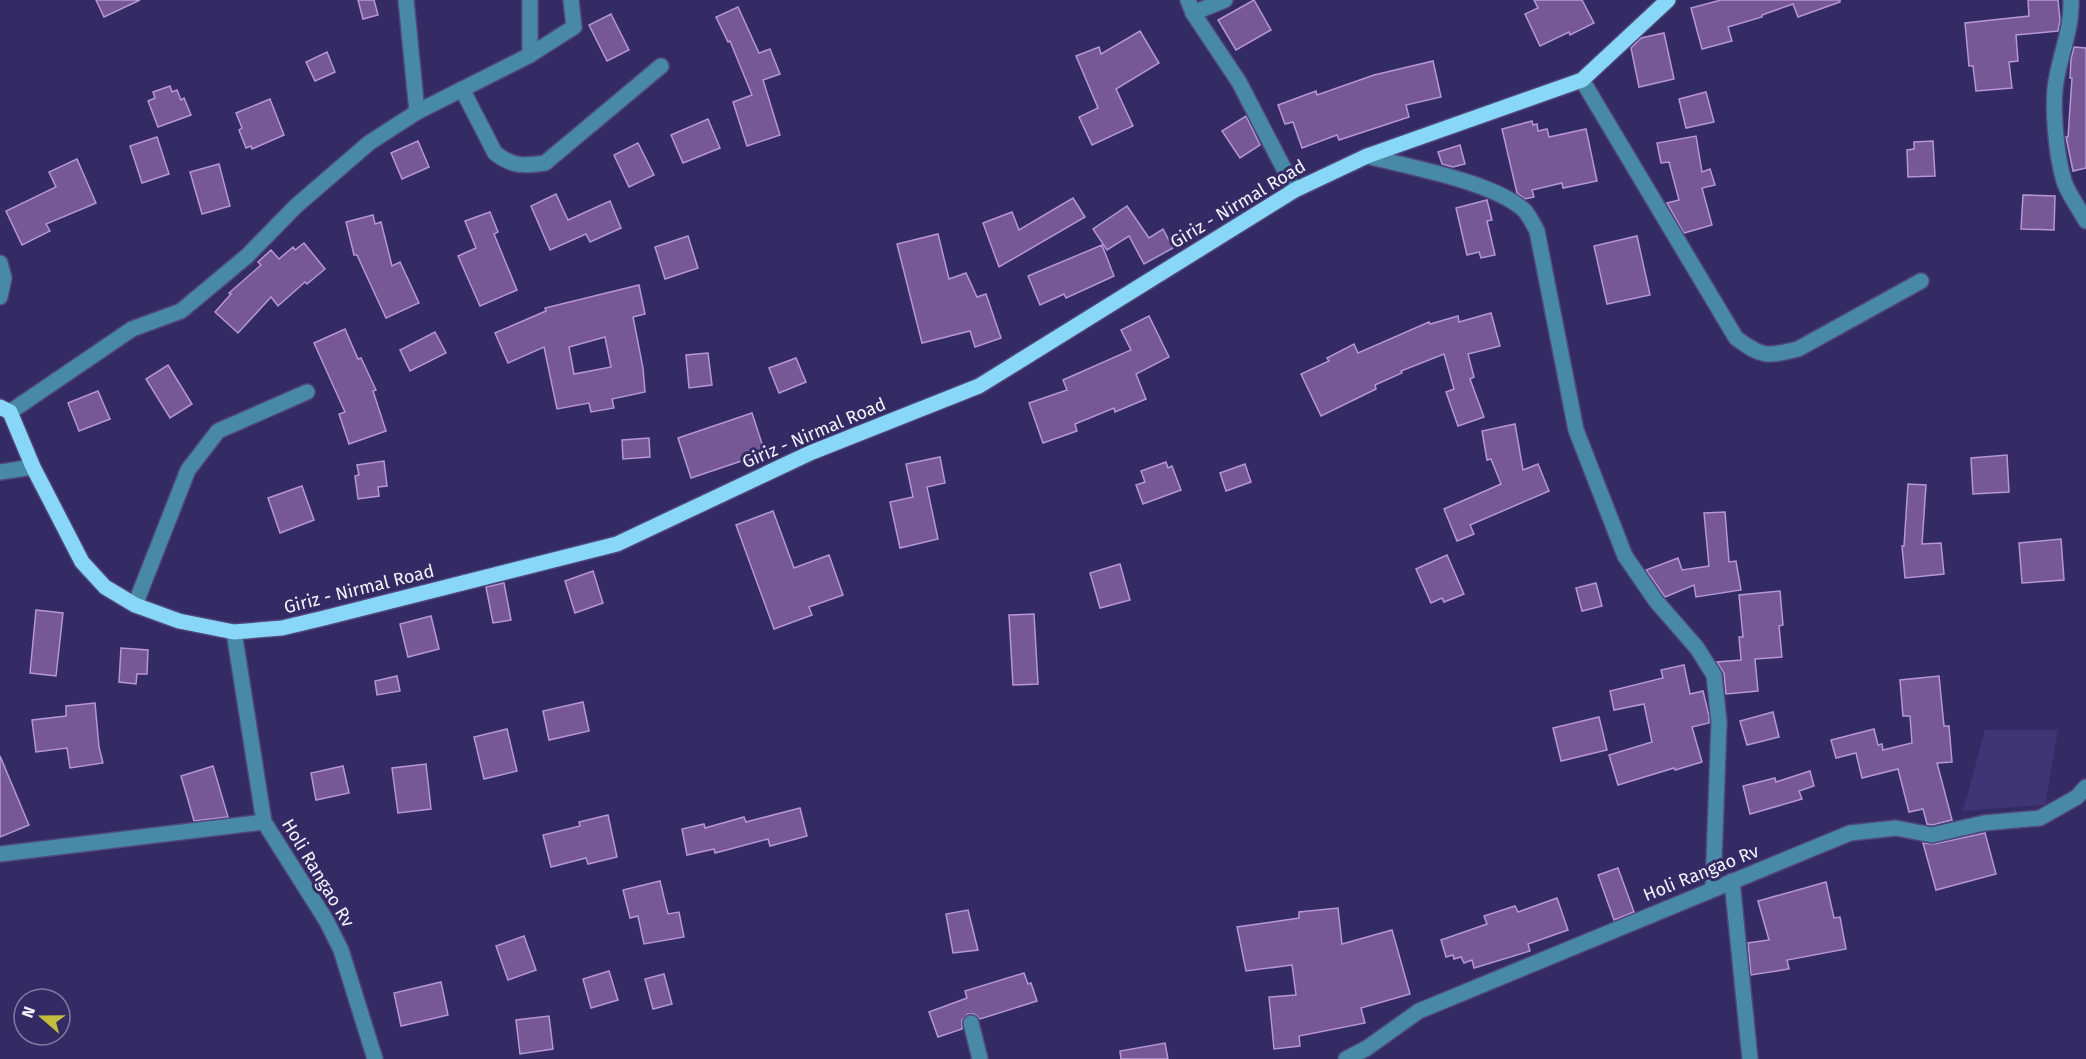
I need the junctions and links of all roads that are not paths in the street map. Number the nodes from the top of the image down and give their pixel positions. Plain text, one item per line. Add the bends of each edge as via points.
1 (406, 0) edge
2 (530, 0) edge
3 (571, 0) edge
4 (1225, 0) edge
5 (1668, 0) edge
6 (2071, 0) edge
7 (1190, 6) edge
8 (530, 55) junction
9 (661, 66) dead end
10 (1582, 80) junction
11 (462, 89) junction
12 (417, 111) junction
13 (1367, 156) junction
14 (1294, 190) junction
15 (2086, 221) edge
16 (0, 263) edge
17 (1921, 281) dead end
18 (0, 297) edge
19 (307, 392) dead end
20 (5, 410) edge
21 (33, 467) junction
22 (0, 472) edge
23 (135, 605) junction
24 (234, 632) junction
25 (2086, 787) edge
26 (264, 822) junction
27 (0, 854) edge
28 (1732, 881) junction
29 (1713, 888) junction
30 (971, 1023) dead end
31 (375, 1059) edge
32 (980, 1059) edge
33 (1346, 1059) edge
34 (1750, 1059) edge

1 - 12 street
2 - 8 street
3 - 8 street via 574,27
4 - 7 street
5 - 10 main road, Giriz - Nirmal Road
6 - 15 street via 2072,18 2056,79 2054,120 2064,182
7 - 14 street via 1239,82
8 - 11 street
9 - 11 street via 545,163 524,166 495,153
10 - 13 main road, Giriz - Nirmal Road
10 - 17 street via 1736,338 1758,354 1798,349
11 - 12 street
12 - 20 street via 369,143 181,311 132,329
13 - 14 main road, Giriz - Nirmal Road
13 - 29 street via 1483,187 1508,198 1524,211 1537,231 1576,430 1625,556 1714,675 1719,722
14 - 24 main road, Giriz - Nirmal Road via 979,386 810,453 617,544 282,628
16 - 18 street via 4,278
19 - 23 street via 218,431 188,470
20 - 21 main road, Giriz - Nirmal Road
21 - 22 street
21 - 23 main road, Giriz - Nirmal Road via 82,562 105,587
23 - 24 main road, Giriz - Nirmal Road via 178,621
24 - 26 street, Holi Rangao Rv
25 - 28 street, Holi Rangao Rv via 2077,797 2040,818 1984,823 1932,835 1896,828 1850,833
26 - 27 street
26 - 31 street, Holi Rangao Rv via 341,950
28 - 29 street, Holi Rangao Rv
28 - 34 street
29 - 33 street, Holi Rangao Rv via 1419,1011
30 - 32 street

